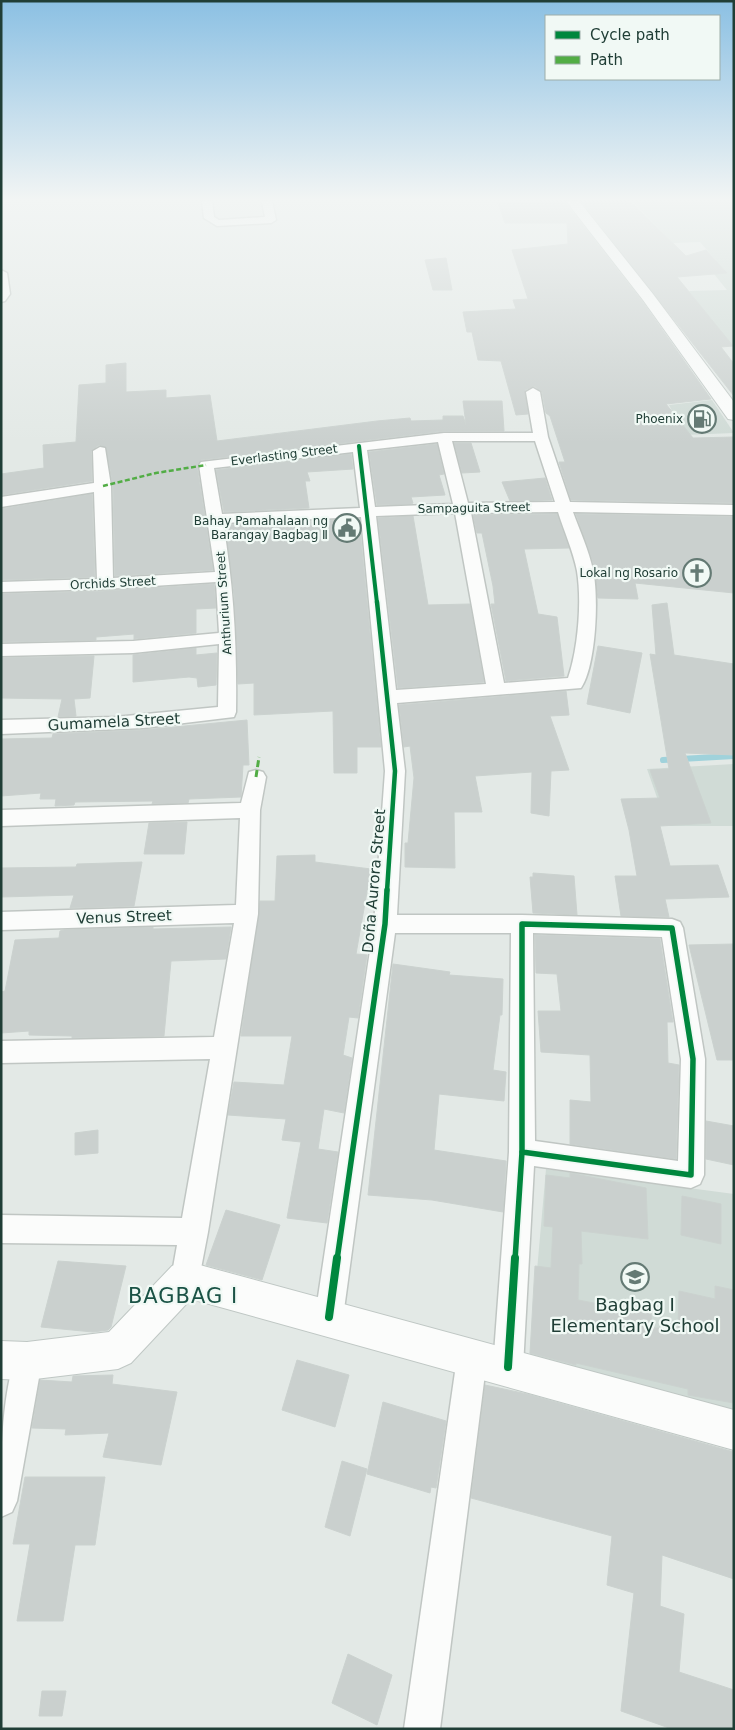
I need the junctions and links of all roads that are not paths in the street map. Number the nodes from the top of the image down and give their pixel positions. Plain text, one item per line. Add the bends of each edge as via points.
1 (2, 282) edge
2 (636, 282) edge
3 (1, 298) edge
4 (533, 392) dead end
5 (734, 415) edge
6 (444, 437) junction
7 (541, 437) junction
8 (359, 446) junction
9 (100, 451) dead end
10 (206, 466) joint
11 (102, 486) junction
12 (1, 502) edge
13 (566, 507) junction
14 (462, 508) junction
15 (734, 510) edge
16 (368, 512) junction
17 (215, 519) junction
18 (224, 576) junction
19 (105, 584) junction
20 (1, 587) edge
21 (228, 638) junction
22 (1, 650) edge
23 (496, 690) junction
24 (387, 697) junction
25 (227, 712) joint
26 (1, 726) edge
27 (256, 777) dead end
28 (250, 810) junction
29 (1, 818) edge
30 (247, 914) junction
31 (1, 921) edge
32 (385, 924) junction
33 (522, 924) junction
34 (222, 1048) junction
35 (1, 1052) edge
36 (522, 1152) junction
37 (1, 1229) edge
38 (194, 1232) junction
39 (185, 1279) junction
40 (329, 1317) junction
41 (472, 1358) junction
42 (14, 1361) edge
43 (508, 1367) junction
44 (734, 1430) edge
45 (1, 1501) edge
46 (422, 1729) edge

1 - 3 street via 4,294
2 - 5 main road
4 - 7 street
6 - 7 street, Everlasting Street
6 - 8 street, Everlasting Street
6 - 14 street
7 - 13 street
8 - 10 street, Everlasting Street
8 - 16 street, Doña Aurora Street
9 - 11 street
10 - 17 street, Anthurium Street
11 - 12 street
11 - 19 street
13 - 14 street, Sampaguita Street
13 - 15 street, Sampaguita Street
13 - 23 street via 585,571 581,668 575,684
14 - 16 street, Sampaguita Street
14 - 23 street
16 - 17 street, Sampaguita Street
16 - 24 street, Doña Aurora Street
17 - 18 street, Anthurium Street
18 - 19 street, Orchids Street
18 - 21 street, Anthurium Street
19 - 20 street, Orchids Street
21 - 22 street via 133,647
21 - 25 street, Anthurium Street
23 - 24 street
24 - 32 street, Doña Aurora Street via 395,771
25 - 26 street, Gumamela Street via 189,718 72,726
27 - 28 street
28 - 29 street
28 - 30 street
30 - 31 street, Venus Street
30 - 34 street
32 - 33 street
32 - 40 street, Doña Aurora Street
33 - 36 street
33 - 36 street via 672,928 693,1059 691,1175
34 - 35 street
34 - 38 street
36 - 43 street
37 - 38 street
38 - 39 street
39 - 40 main road
39 - 42 main road via 118,1350
40 - 41 main road
41 - 43 main road
41 - 46 street
42 - 45 street
43 - 44 main road

